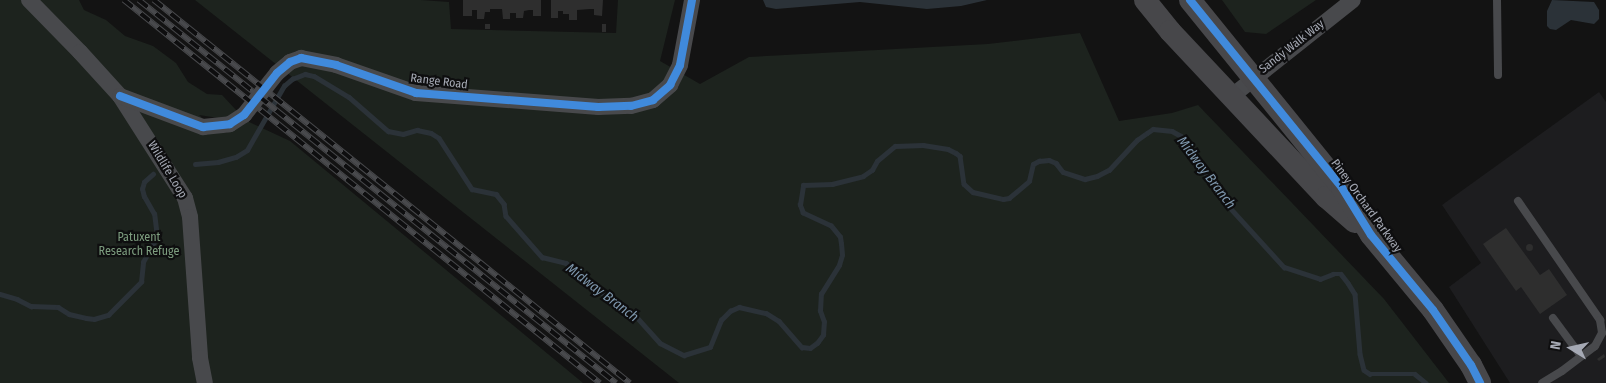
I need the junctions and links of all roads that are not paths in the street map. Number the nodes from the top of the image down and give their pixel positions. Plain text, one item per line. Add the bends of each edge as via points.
1 (29, 0) edge
2 (692, 0) edge
3 (1144, 0) edge
4 (1190, 0) edge
5 (1353, 0) edge
6 (1497, 0) edge
7 (1498, 75) dead end
8 (1253, 77) junction
9 (120, 96) junction
10 (1232, 96) junction
11 (1518, 201) dead end
12 (1371, 235) junction
13 (1554, 318) dead end
14 (1581, 356) junction
15 (205, 383) edge
16 (1480, 383) edge
17 (1542, 383) edge

1 - 9 street, Wildlife Loop
2 - 9 street, Range Road via 680,64 670,85 653,100 631,106 598,107 416,93 336,65 301,58 277,73 244,115 223,126 203,127
3 - 10 street, Piney Orchard Parkway
4 - 8 street, Piney Orchard Parkway
5 - 8 street, Sandy Walk Way
6 - 7 lane
8 - 10 street, Sandy Walk Way
8 - 12 street, Piney Orchard Parkway via 1342,188
9 - 15 street, Wildlife Loop via 185,198 190,217 200,358
10 - 12 street, Piney Orchard Parkway via 1326,197
11 - 14 lane via 1600,320 1602,333 1595,346
12 - 16 street, Piney Orchard Parkway via 1433,310
13 - 14 lane
14 - 17 lane

